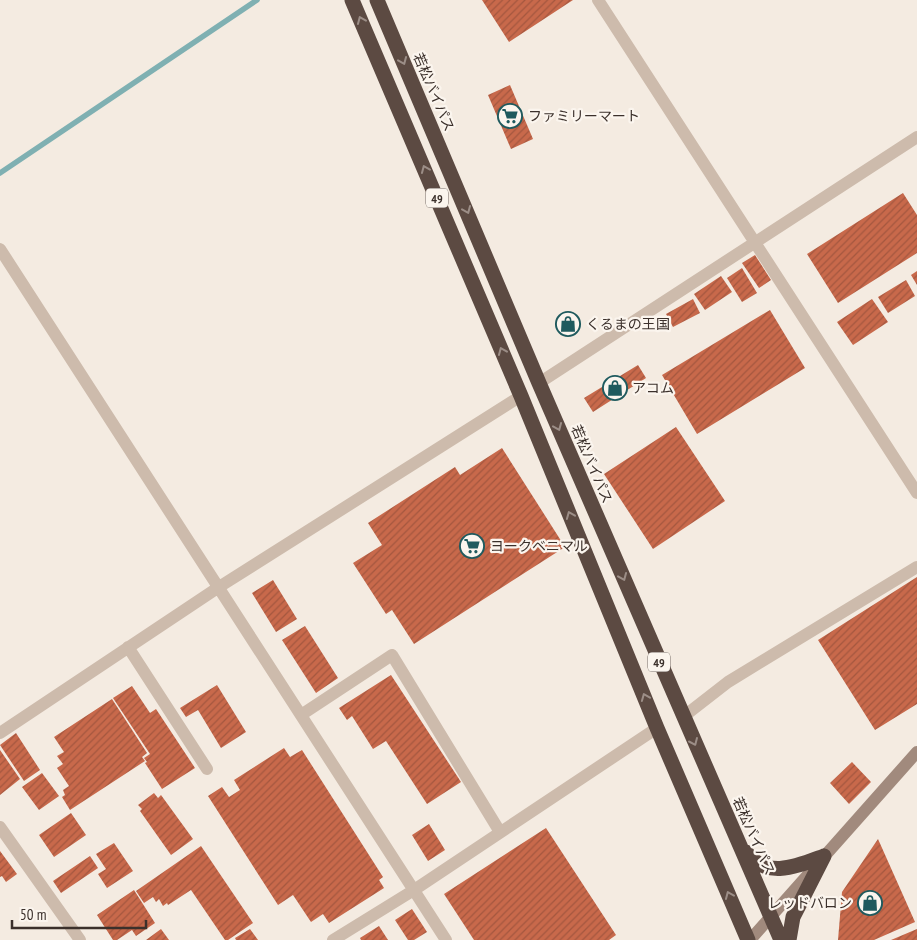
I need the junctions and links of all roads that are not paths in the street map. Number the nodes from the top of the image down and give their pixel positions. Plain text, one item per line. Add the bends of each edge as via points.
1 (352, 0) edge
2 (377, 0) edge
3 (598, 0) edge
4 (917, 137) edge
5 (755, 240) junction
6 (0, 249) edge
7 (539, 382) junction
8 (521, 396) junction
9 (917, 493) edge
10 (917, 567) edge
11 (219, 587) junction
12 (128, 648) junction
13 (301, 715) junction
14 (683, 717) junction
15 (658, 728) junction
16 (0, 733) edge
17 (917, 752) edge
18 (207, 769) dead end
19 (0, 827) edge
20 (500, 832) junction
21 (740, 845) junction
22 (824, 856) junction
23 (414, 890) junction
24 (771, 914) junction
25 (80, 940) edge
26 (333, 940) edge
27 (446, 940) edge
28 (749, 940) edge
29 (781, 940) edge
30 (789, 940) edge

8 -> 1 highway, 49
2 -> 7 highway, 若松バイパス / 49
3 - 5 street
4 - 5 street
5 - 7 street
5 - 9 street
6 - 11 street
7 -> 14 highway, 若松バイパス / 49
8 - 11 street
15 -> 8 highway, 49
10 - 14 street via 728,682
11 - 12 street
11 - 13 street
12 - 16 street
12 - 18 street
13 - 20 street via 392,655
13 - 23 street
14 -> 21 highway, 若松バイパス / 49
15 - 20 street
28 -> 15 highway, 49
17 - 22 street
19 - 25 street
20 - 23 street
21 - 22 highway via 754,861 777,870
21 - 24 highway, 若松バイパス / 49
22 - 24 street
22 - 30 highway via 793,917
23 - 26 street
23 - 27 street
24 - 28 street
24 - 29 highway, 若松バイパス / 49

